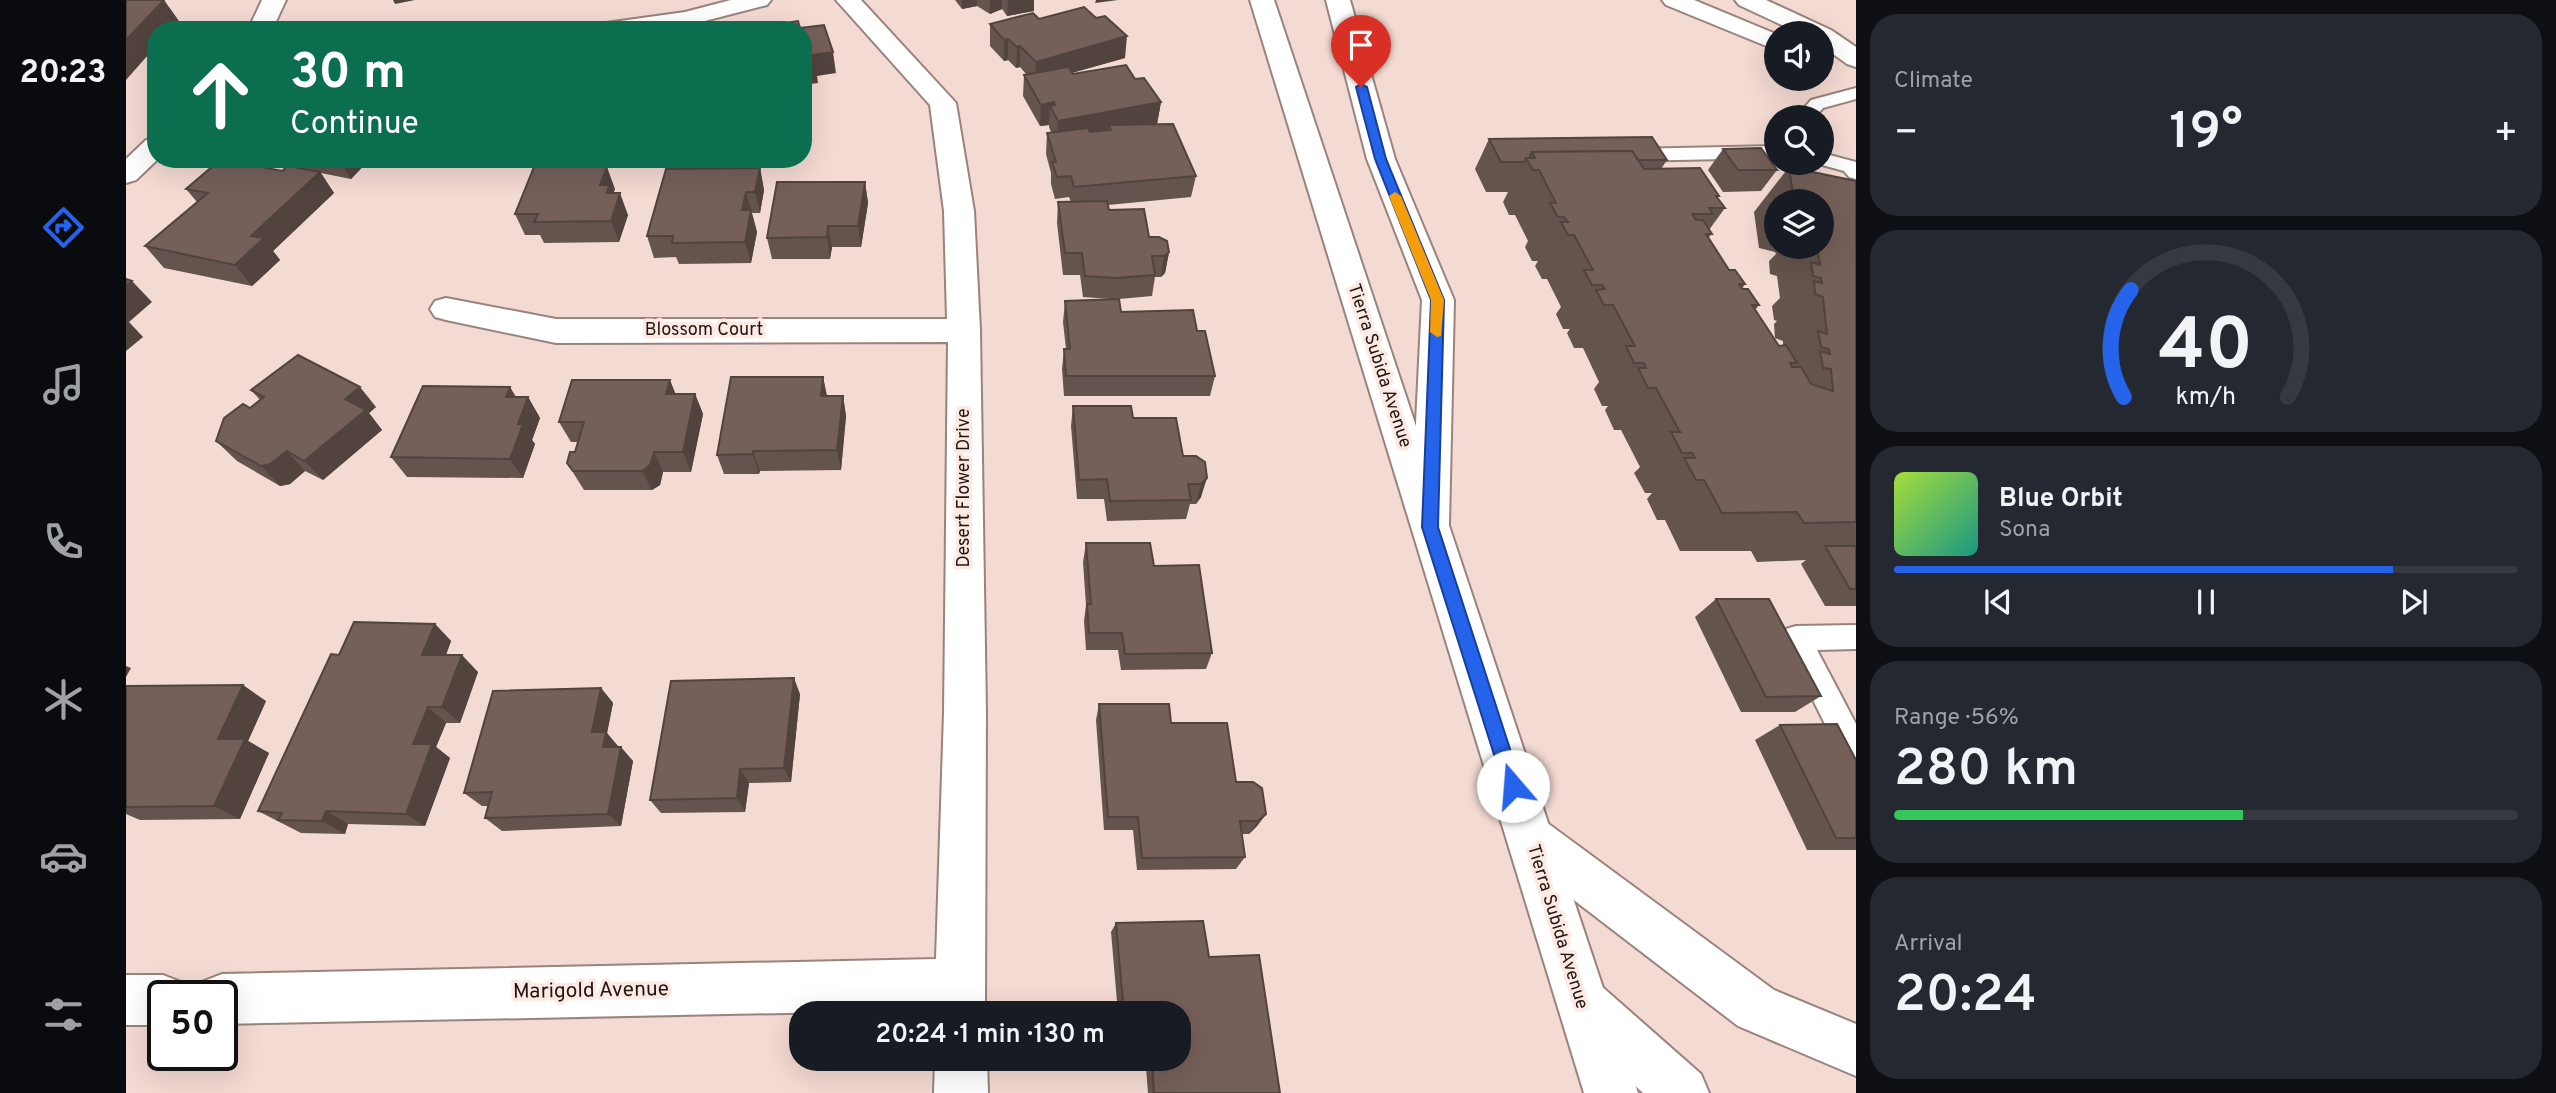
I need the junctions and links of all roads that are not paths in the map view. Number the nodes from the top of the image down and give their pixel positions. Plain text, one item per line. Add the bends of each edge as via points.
1 (274, 0) edge
2 (759, 0) edge
3 (848, 0) edge
4 (1262, 0) edge
5 (1338, 0) edge
6 (1674, 0) edge
7 (1747, 0) edge
8 (264, 21) edge
9 (671, 21) edge
10 (1792, 21) edge
11 (1764, 38) edge
12 (1834, 44) edge
13 (1856, 59) edge
14 (1834, 66) edge
15 (1856, 73) edge
16 (1856, 93) edge
17 (1816, 105) edge
18 (1764, 152) edge
19 (147, 154) edge
20 (1613, 155) edge
21 (1834, 162) edge
22 (1856, 173) edge
23 (126, 174) edge
24 (446, 309) dead end
25 (964, 330) junction
26 (1430, 527) junction
27 (1856, 637) edge
28 (1856, 754) edge
29 (1530, 838) junction
30 (238, 999) edge
31 (960, 999) edge
32 (126, 1000) edge
33 (147, 1000) edge
34 (1581, 1002) junction
35 (1856, 1050) edge
36 (961, 1071) edge
37 (961, 1093) edge
38 (1611, 1093) edge
39 (1682, 1093) edge

1 - 8 street
2 - 9 street
3 - 25 street, Desert Flower Drive via 943,103 959,211
4 - 26 street, Tierra Subida Avenue
5 - 26 street via 1381,159 1438,300
6 - 11 street
7 - 10 street
12 - 13 street
14 - 15 street
16 - 17 lane
18 - 20 lane
19 - 23 street
21 - 22 lane
24 - 25 street, Blossom Court via 556,331
25 - 31 street, Desert Flower Drive
26 - 29 street, Tierra Subida Avenue
27 - 28 lane via 1796,638
29 - 34 street, Tierra Subida Avenue
29 - 35 street via 1756,1009
30 - 31 street, Marigold Avenue
32 - 33 street
34 - 38 street, Tierra Subida Avenue
34 - 39 street
36 - 37 street

